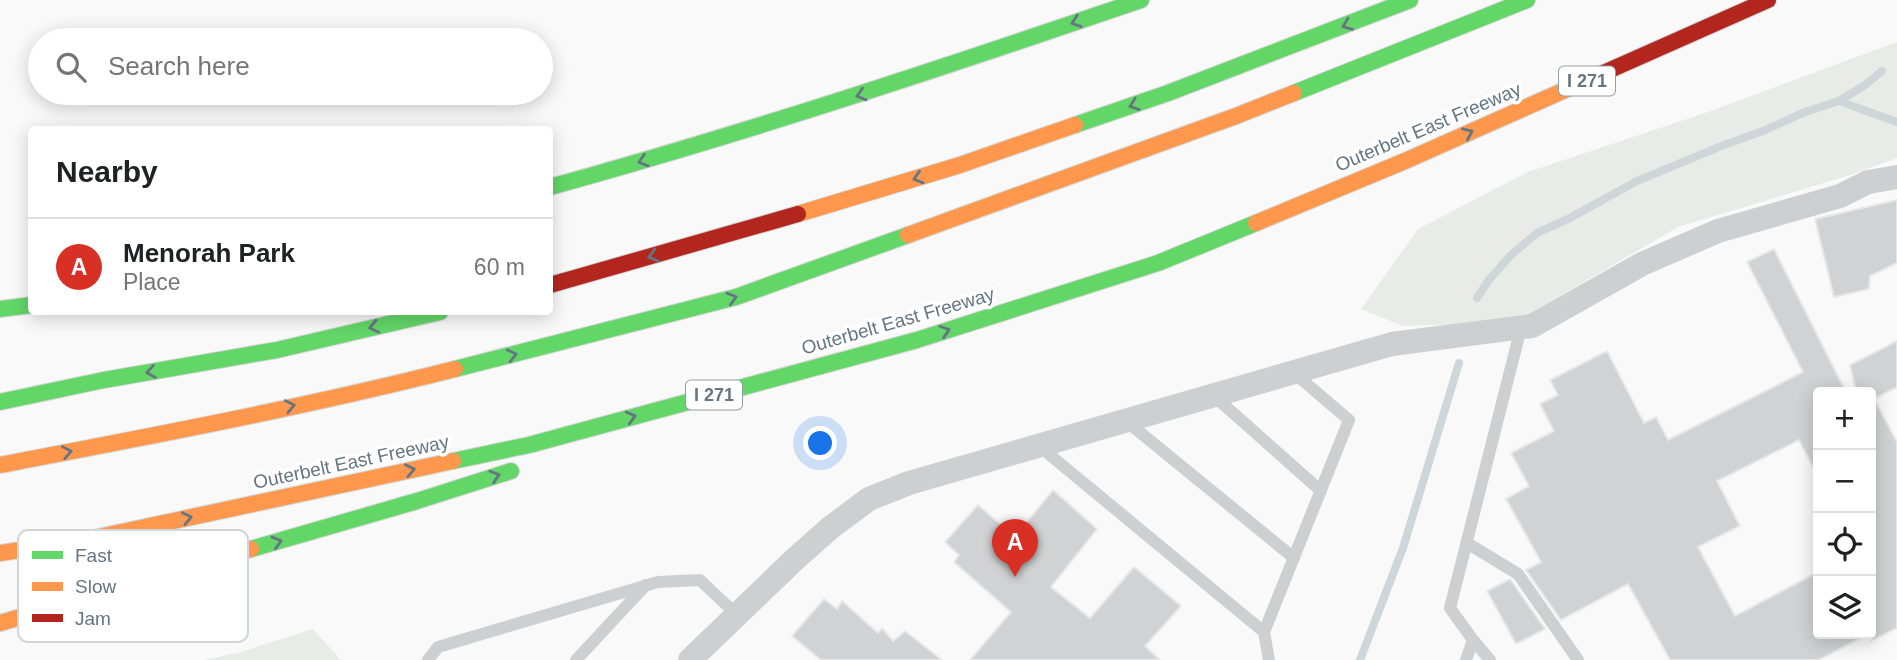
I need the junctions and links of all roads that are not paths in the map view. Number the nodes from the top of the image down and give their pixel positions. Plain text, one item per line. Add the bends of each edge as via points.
1 (1141, 0) edge
2 (1410, 0) edge
3 (1527, 0) edge
4 (1768, 0) edge
5 (1897, 177) edge
6 (553, 186) edge
7 (553, 284) edge
8 (28, 305) edge
9 (0, 309) edge
10 (427, 315) edge
11 (1521, 328) junction
12 (917, 340) junction
13 (1294, 373) junction
14 (1213, 396) junction
15 (0, 402) edge
16 (1126, 421) junction
17 (601, 442) dead end
18 (1039, 446) junction
19 (0, 465) edge
20 (523, 467) dead end
21 (1321, 491) junction
22 (131, 530) edge
23 (1467, 542) junction
24 (18, 550) edge
25 (248, 550) edge
26 (0, 553) edge
27 (1294, 558) junction
28 (646, 585) junction
29 (737, 615) junction
30 (18, 618) edge
31 (0, 623) edge
32 (1264, 632) junction
33 (1473, 640) junction
34 (428, 660) edge
35 (576, 660) edge
36 (690, 660) edge
37 (1269, 660) edge
38 (1466, 660) edge
39 (1490, 660) edge
40 (1578, 660) edge

1 -> 6 highway via 884,88
2 -> 7 highway via 960,165
19 -> 3 highway via 408,381 736,297 1236,116
12 -> 4 highway, Outerbelt East Freeway / I 271 via 1158,263 1405,161
5 - 11 street via 1868,182 1840,195 1718,231 1642,264
8 - 9 highway
10 -> 15 highway via 277,350
11 - 13 street via 1392,344
11 - 23 lane
12 - 17 highway
22 -> 12 highway, Outerbelt East Freeway / I 271 via 529,445
13 - 14 street
13 - 21 lane via 1349,420
14 - 16 street
14 - 21 lane
16 - 18 street
16 - 27 lane
18 - 29 street via 869,499 830,528
18 - 32 lane
25 -> 20 highway
21 - 27 lane
23 - 33 lane via 1450,608
23 - 40 lane via 1518,574
26 -> 24 highway, Outerbelt East Freeway / I 271
27 - 32 lane
28 - 29 lane via 699,580
28 - 34 lane via 438,647
28 - 35 lane
29 - 36 street
31 -> 30 highway
32 - 37 lane
33 - 38 lane
33 - 39 lane

